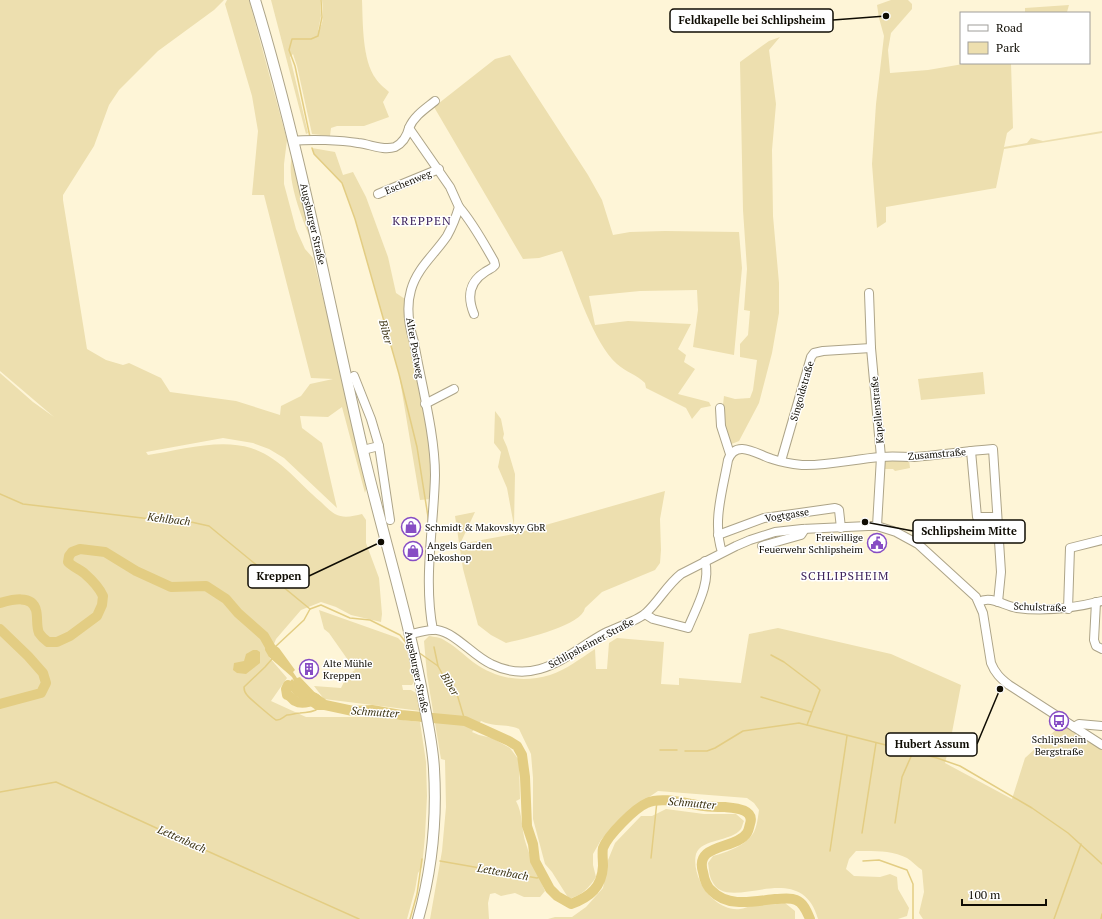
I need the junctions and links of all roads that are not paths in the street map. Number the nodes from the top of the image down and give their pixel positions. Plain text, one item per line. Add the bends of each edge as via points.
1 (255, 0) edge
2 (435, 101) dead end
3 (409, 128) junction
4 (293, 141) junction
5 (439, 169) junction
6 (378, 194) dead end
7 (459, 207) junction
8 (869, 293) dead end
9 (474, 314) dead end
10 (871, 348) junction
11 (354, 376) dead end
12 (454, 389) dead end
13 (425, 404) junction
14 (720, 408) dead end
15 (379, 446) junction
16 (363, 450) junction
17 (970, 451) junction
18 (730, 454) junction
19 (881, 457) junction
20 (781, 461) junction
21 (997, 517) junction
22 (390, 520) dead end
23 (877, 526) junction
24 (841, 528) junction
25 (805, 529) junction
26 (718, 535) junction
27 (1102, 540) edge
28 (762, 546) dead end
29 (722, 552) junction
30 (705, 561) junction
31 (979, 602) junction
32 (998, 602) junction
33 (1099, 602) edge
34 (1068, 608) junction
35 (645, 614) junction
36 (433, 630) junction
37 (410, 636) junction
38 (1102, 649) edge
39 (1102, 726) edge
40 (1074, 727) junction
41 (1102, 745) edge
42 (418, 919) edge

1 - 4 main road, Augsburger Straße
2 - 3 street via 412,121
3 - 4 street via 407,136 394,147 384,148 357,142
3 - 5 street
4 - 16 main road, Augsburger Straße
5 - 6 street, Eschenweg
5 - 7 street
7 - 9 street via 468,217 495,264 473,284 470,304
7 - 13 street, Alter Postweg via 447,236 419,272 411,290 409,326
8 - 10 street, Kapellenstraße
10 - 19 street, Kapellenstraße
10 - 20 street, Singoldstraße via 814,353
11 - 15 street
12 - 13 street
13 - 36 street, Alter Postweg via 435,474 429,577
14 - 18 street via 720,426
15 - 16 street
15 - 22 street
16 - 37 main road, Augsburger Straße
17 - 19 street, Zusamstraße
17 - 21 street via 977,517
17 - 21 street, Zusamstraße via 993,449
18 - 20 street, Zusamstraße via 740,449 748,449
18 - 26 street via 718,513
19 - 20 street, Zusamstraße via 801,465
19 - 23 street, Kapellenstraße
21 - 32 street via 1001,572
23 - 24 street, Schlipsheimer Straße
23 - 31 street, Schlipsheimer Straße via 896,532 918,544
24 - 25 street, Schlipsheimer Straße
24 - 26 street, Vogtgasse via 839,510 835,508 764,518
25 - 28 street, Schlipsheimer Straße via 801,535
25 - 29 street, Schlipsheimer Straße via 764,535
26 - 29 street
27 - 34 street via 1070,548
29 - 30 street, Schlipsheimer Straße
30 - 35 street, Schlipsheimer Straße via 674,580
30 - 35 street via 707,573 704,587 688,628 652,619
31 - 32 street, Schulstraße via 986,599
31 - 40 street, Schlipsheimer Straße via 991,663 999,677
32 - 34 street, Schulstraße via 1016,608
33 - 34 street, Schulstraße
33 - 38 street via 1094,640 1096,646
35 - 36 street, Schlipsheimer Straße via 605,633 557,663 526,671 491,664 448,634
36 - 37 street, Schlipsheimer Straße
37 - 42 main road, Augsburger Straße via 425,705 434,768 435,798 431,860
39 - 40 street via 1079,724
40 - 41 street, Schlipsheimer Straße

